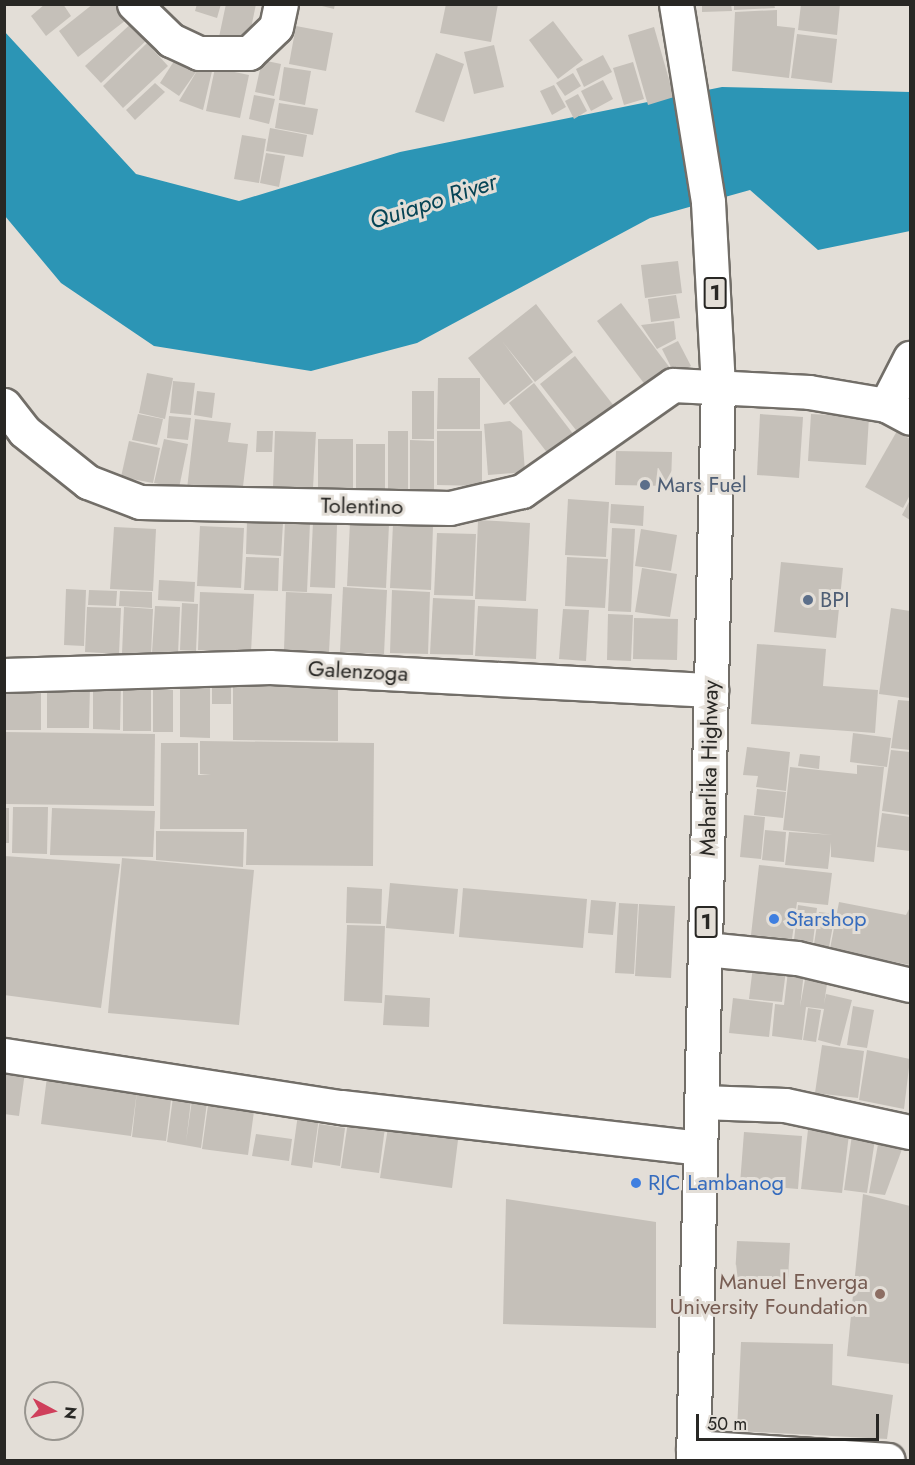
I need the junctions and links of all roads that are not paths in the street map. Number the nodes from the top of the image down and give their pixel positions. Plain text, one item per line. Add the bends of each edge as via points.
1 (134, 4) edge
2 (281, 4) edge
3 (676, 4) edge
4 (910, 358) edge
5 (717, 384) junction
6 (4, 405) edge
7 (898, 412) edge
8 (4, 675) edge
9 (711, 690) junction
10 (705, 949) junction
11 (910, 985) edge
12 (4, 1055) edge
13 (701, 1102) junction
14 (910, 1132) edge
15 (700, 1148) junction
16 (693, 1454) edge
17 (888, 1461) edge

1 - 2 street via 171,40 199,53 249,53 276,27
3 - 5 street, Maharlika Highway / 1 via 708,202
4 - 7 street
5 - 6 street, Tolentino via 673,385 522,491 450,508 140,502 88,482 24,431
5 - 7 street, Tolentino
5 - 9 street, Maharlika Highway / 1
8 - 9 street, Galenzoga via 270,667
9 - 10 street, Maharlika Highway / 1
10 - 11 street via 797,958
10 - 13 street, Maharlika Highway / 1
12 - 15 street via 341,1107
13 - 14 street via 786,1105
13 - 15 street, Maharlika Highway / 1
15 - 16 street, Maharlika Highway / 1
16 - 17 street

